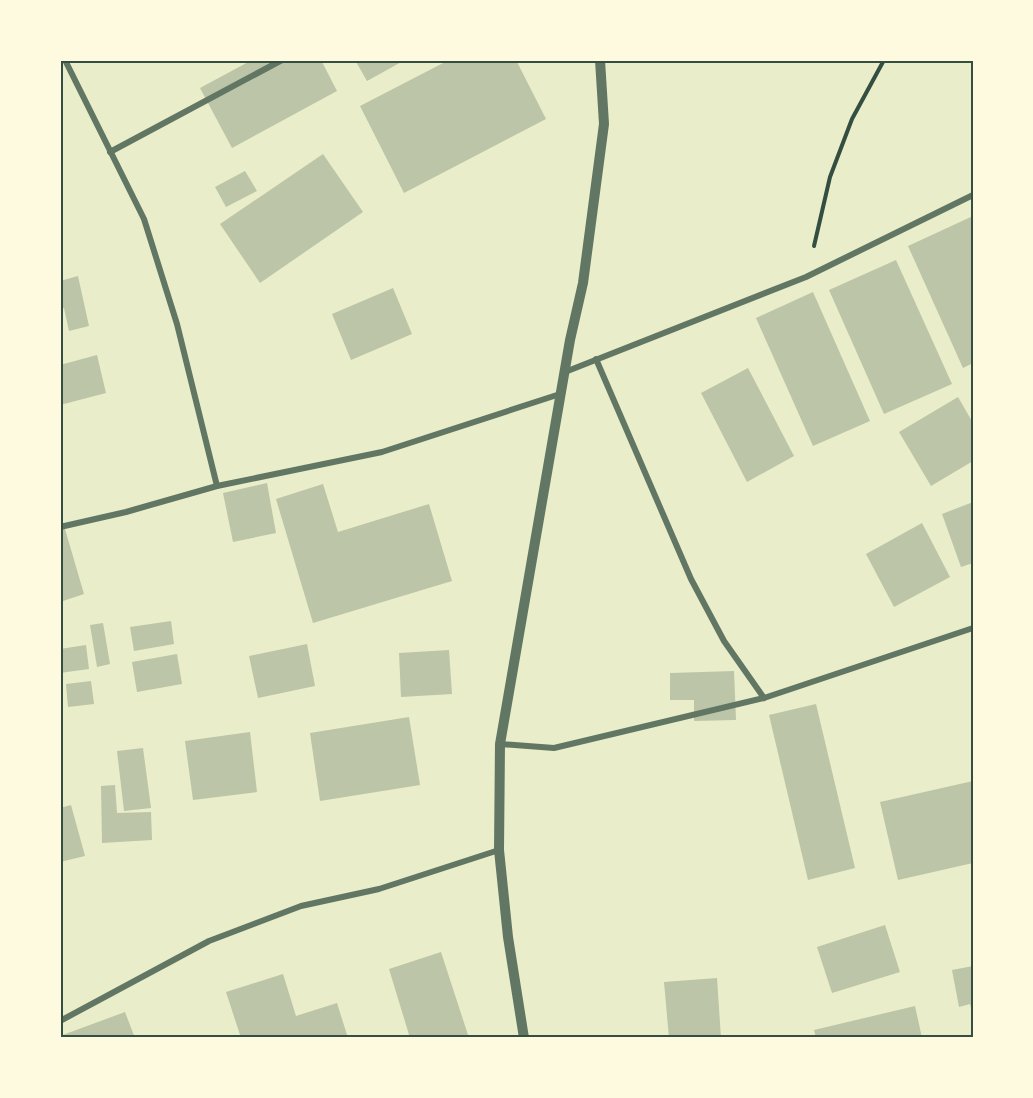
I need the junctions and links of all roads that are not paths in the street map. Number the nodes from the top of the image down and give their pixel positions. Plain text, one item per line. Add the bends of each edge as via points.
1 (65, 60) edge
2 (282, 60) edge
3 (600, 60) edge
4 (110, 152) junction
5 (973, 195) edge
6 (596, 359) junction
7 (565, 372) junction
8 (561, 393) junction
9 (217, 486) junction
10 (60, 527) edge
11 (973, 628) edge
12 (764, 698) junction
13 (500, 744) junction
14 (499, 850) junction
15 (60, 1021) edge
16 (524, 1038) edge

1 - 4 street
2 - 4 street
3 - 7 street via 604,124 583,283
4 - 9 street via 144,219 177,324
5 - 6 street via 807,277
6 - 7 street
6 - 12 street via 691,579 724,641
7 - 8 street
8 - 9 street via 382,452
8 - 13 street
9 - 10 street
11 - 12 street
12 - 13 street via 554,748
13 - 14 street
14 - 15 street via 379,889 301,906 209,941
14 - 16 street

